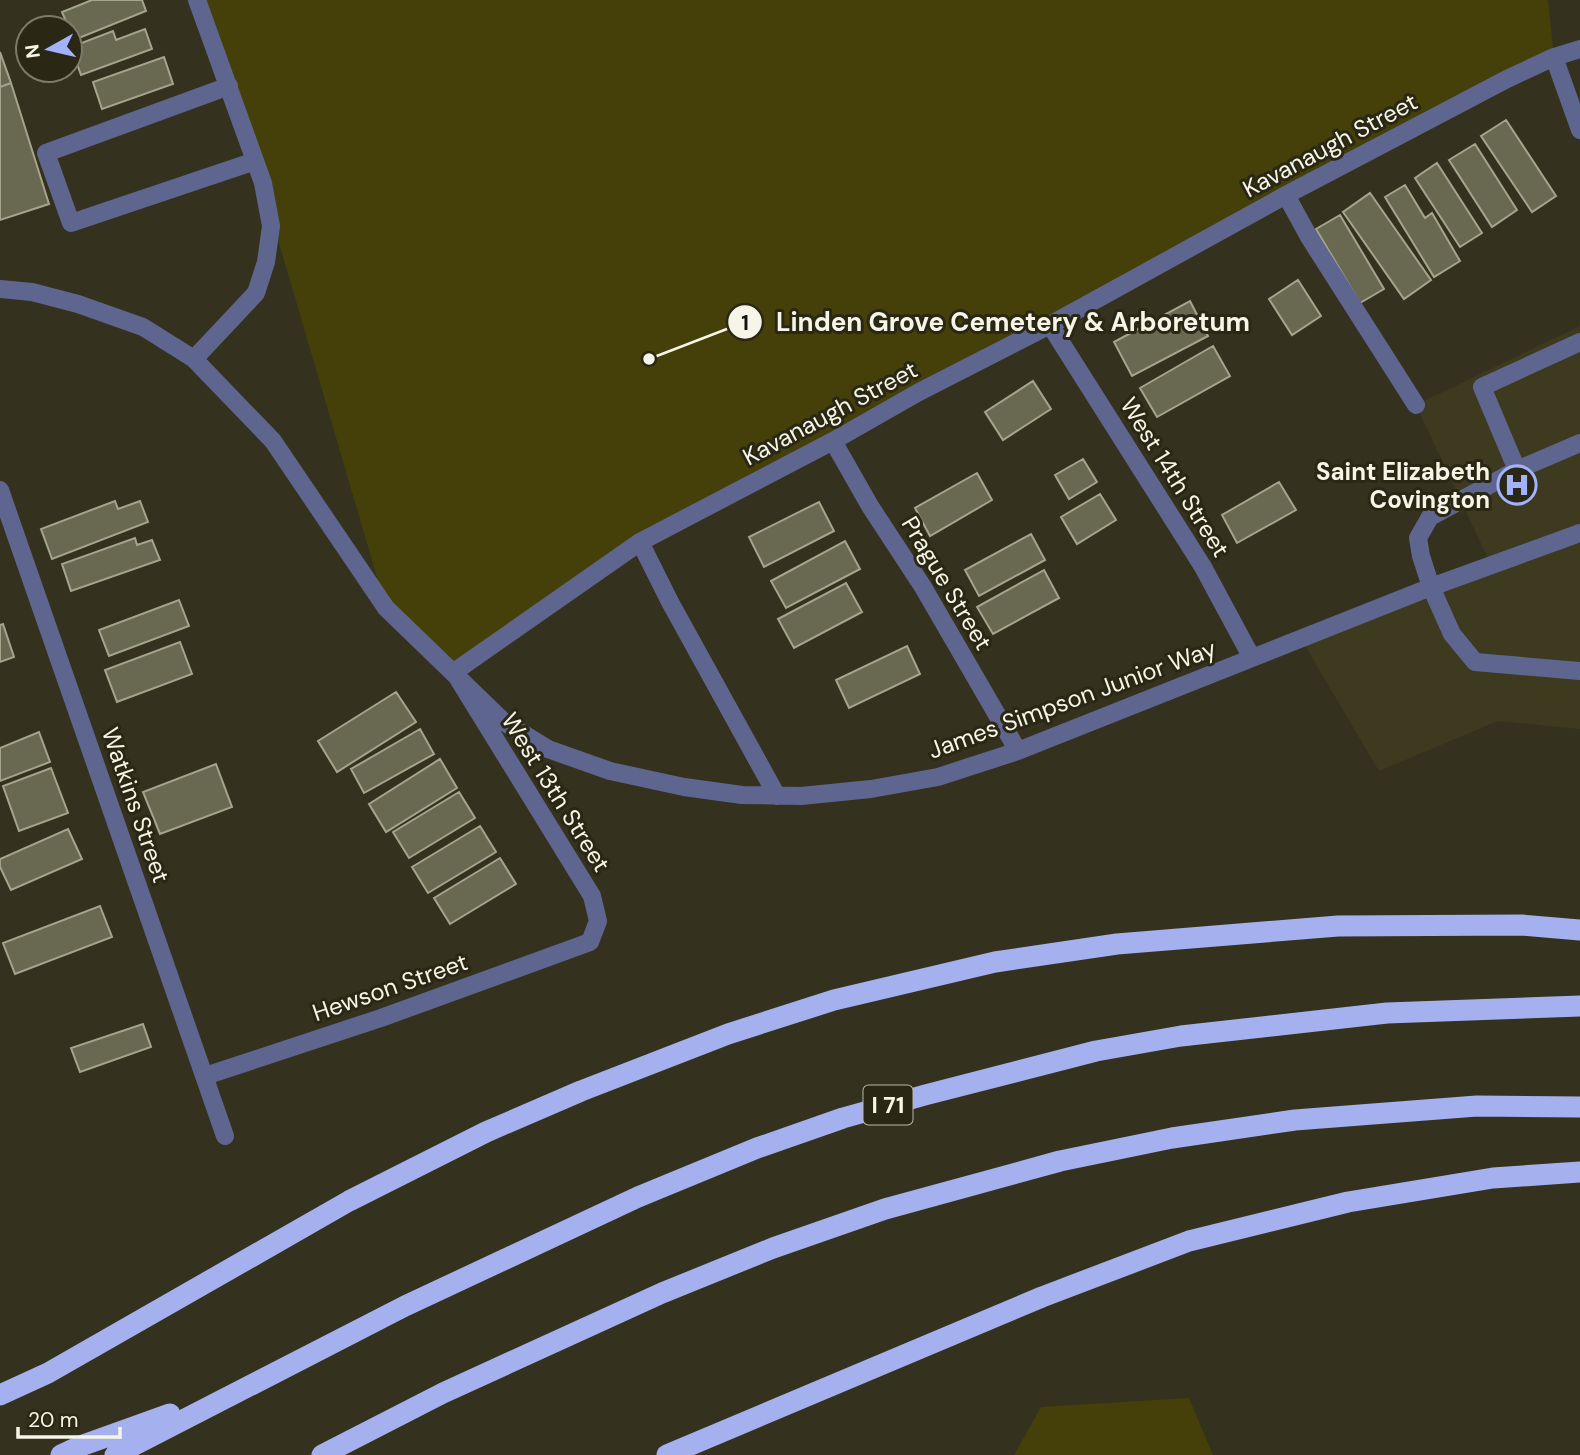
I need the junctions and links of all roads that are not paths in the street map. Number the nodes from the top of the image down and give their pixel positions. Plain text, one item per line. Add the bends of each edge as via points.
1 (197, 0) edge
2 (1580, 49) edge
3 (1554, 57) junction
4 (229, 86) junction
5 (1580, 130) edge
6 (256, 161) junction
7 (1286, 195) junction
8 (0, 289) edge
9 (1050, 325) junction
10 (1580, 342) edge
11 (194, 359) junction
12 (1416, 405) dead end
13 (834, 441) junction
14 (1580, 443) edge
15 (1517, 470) junction
16 (0, 490) edge
17 (1580, 533) edge
18 (640, 542) junction
19 (1431, 587) junction
20 (1252, 658) junction
21 (1580, 671) edge
22 (454, 672) junction
23 (1018, 751) junction
24 (777, 796) junction
25 (1580, 930) edge
26 (590, 942) joint
27 (1580, 1006) edge
28 (205, 1076) junction
29 (1580, 1107) edge
30 (225, 1136) dead end
31 (1580, 1172) edge
32 (247, 1386) junction
33 (0, 1395) edge
34 (69, 1451) edge
35 (115, 1455) edge
36 (322, 1455) edge
37 (667, 1455) edge

1 - 4 street
2 - 3 street, Kavanaugh Street
3 - 5 street
3 - 7 street, Kavanaugh Street
4 - 6 street
4 - 6 street via 46,153 72,223
6 - 11 street via 271,226 266,262 256,293
7 - 9 street, Kavanaugh Street
7 - 12 street
8 - 11 street, James Simpson Junior Way via 78,304 143,327
9 - 13 street, Kavanaugh Street
9 - 20 street, West 14th Street via 1203,567
10 - 15 street via 1482,387
11 - 22 street, James Simpson Junior Way via 273,441 386,608
13 - 18 street, Kavanaugh Street
13 - 23 street, Prague Street
14 - 15 street
15 - 19 street via 1430,516 1418,538
16 - 28 street, Watkins Street
17 - 19 street, James Simpson Junior Way
18 - 22 street, Kavanaugh Street
18 - 24 street
19 - 20 street, James Simpson Junior Way
19 - 21 street via 1452,634 1475,662
20 - 23 street, James Simpson Junior Way
22 - 24 street, James Simpson Junior Way via 504,722 548,749 610,771 684,787
22 - 26 street, West 13th Street via 592,896 598,921
23 - 24 street, James Simpson Junior Way via 938,777 859,790
25 - 33 highway via 1521,925 1339,926 1117,944 995,961 834,1000 728,1034 486,1132 349,1201 48,1373
26 - 28 street, Hewson Street
27 - 32 highway, I 71 via 1387,1013 1181,1036 1096,1051 843,1118 638,1197
28 - 30 street, Watkins Street
29 - 36 highway via 1477,1106 1295,1120 1172,1138 1060,1161 885,1209 662,1293 443,1393
31 - 37 highway via 1493,1178 1348,1202 1189,1241 1042,1297
32 - 34 highway
32 - 35 highway, I 71

